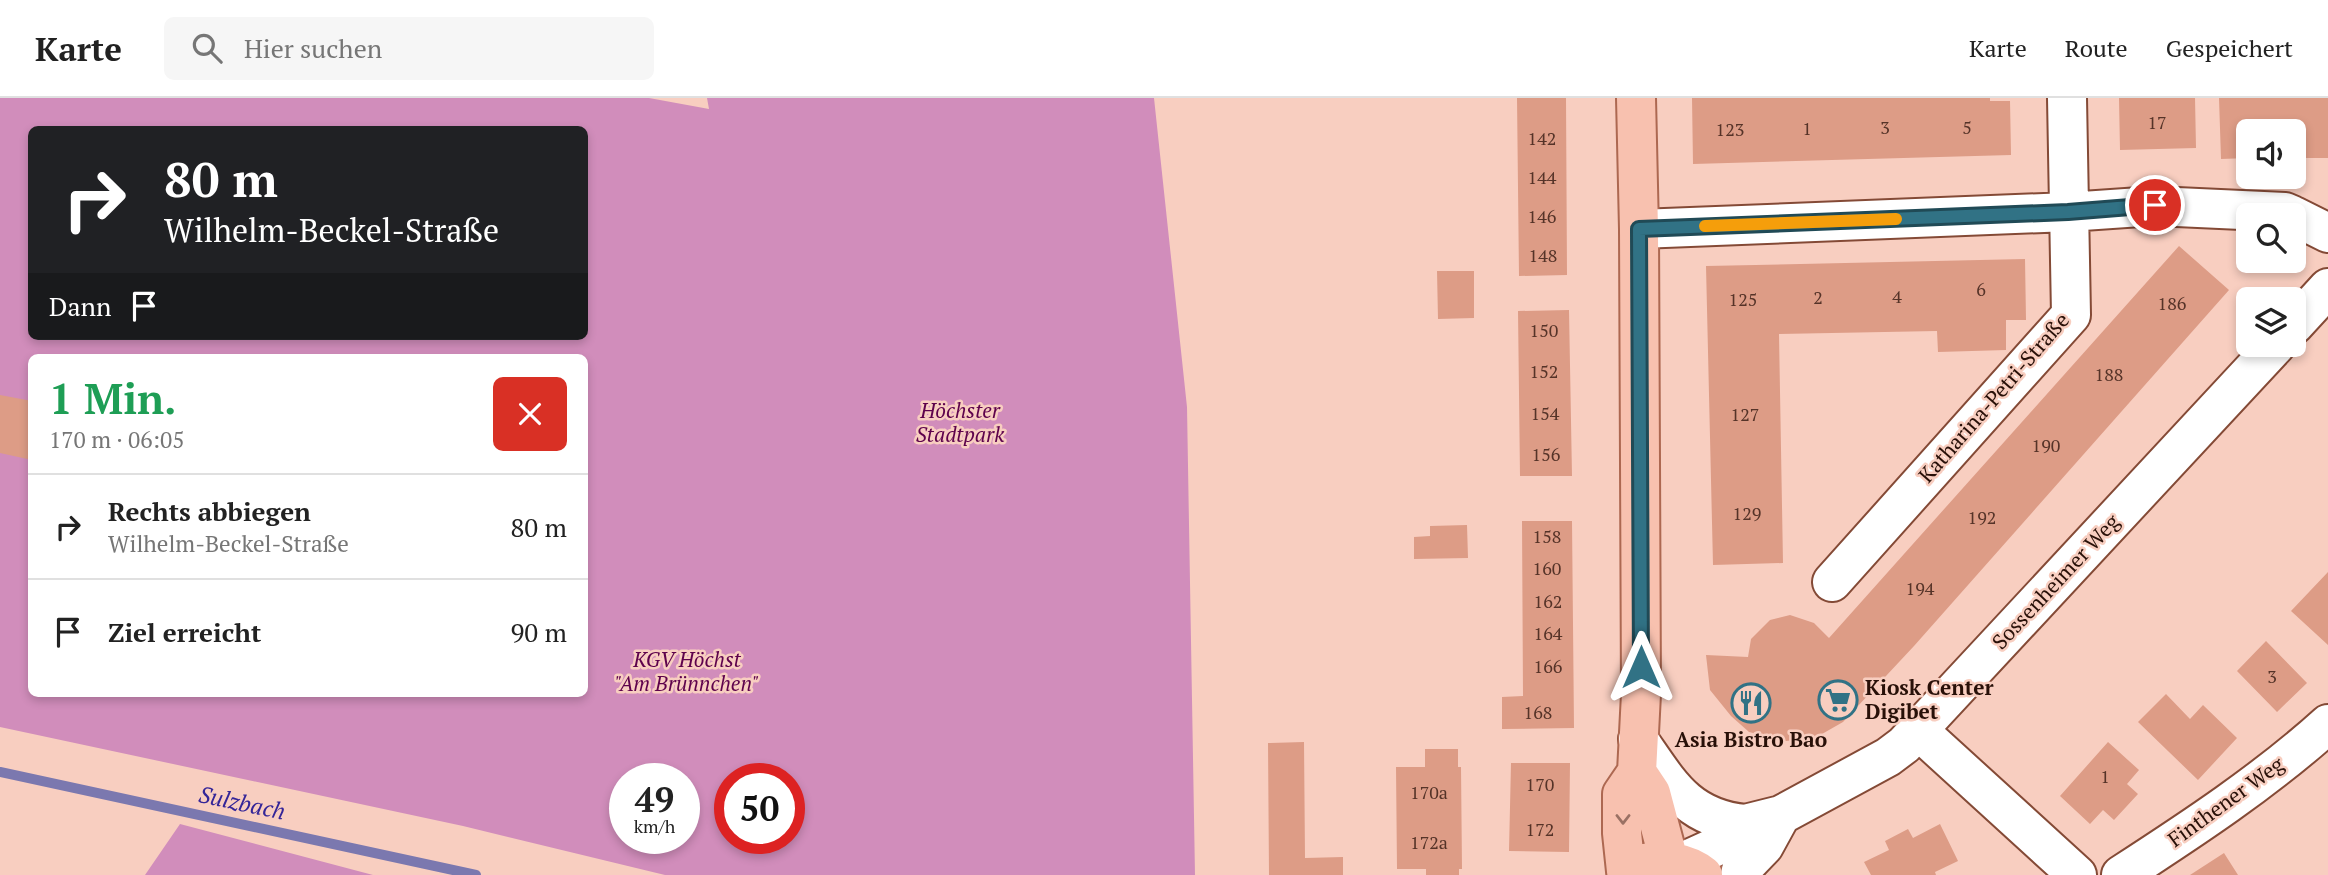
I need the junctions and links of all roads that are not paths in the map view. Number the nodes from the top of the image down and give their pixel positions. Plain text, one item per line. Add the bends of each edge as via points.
1 (1636, 98) edge
2 (2067, 98) edge
3 (2236, 209) edge
4 (2068, 212) junction
5 (2306, 222) edge
6 (1639, 229) junction
7 (2328, 233) edge
8 (2328, 288) edge
9 (2306, 312) edge
10 (2265, 357) edge
11 (1832, 582) dead end
12 (2328, 724) edge
13 (1918, 730) junction
14 (1637, 755) junction
15 (1781, 815) junction
16 (1745, 824) junction
17 (1684, 867) edge
18 (1624, 873) edge
19 (1740, 875) edge
20 (2077, 875) edge
21 (2121, 875) edge

1 - 6 main road
2 - 4 street, Katharina-Petri-Straße
3 - 4 street via 2155,205
4 - 6 street
4 - 11 street, Katharina-Petri-Straße via 2071,315
5 - 7 street
6 - 14 main road via 1641,694
8 - 9 street
10 - 13 street, Sossenheimer Weg
12 - 21 street, Finthener Weg via 2193,828
13 - 15 street, Sossenheimer Weg via 1888,757
13 - 20 street
14 - 16 street via 1709,816
14 - 17 main road
14 -> 18 main road via 1622,794
15 - 16 street, Sossenheimer Weg
15 - 19 street
16 - 17 street, Sossenheimer Weg
17 - 18 main road via 1647,863

